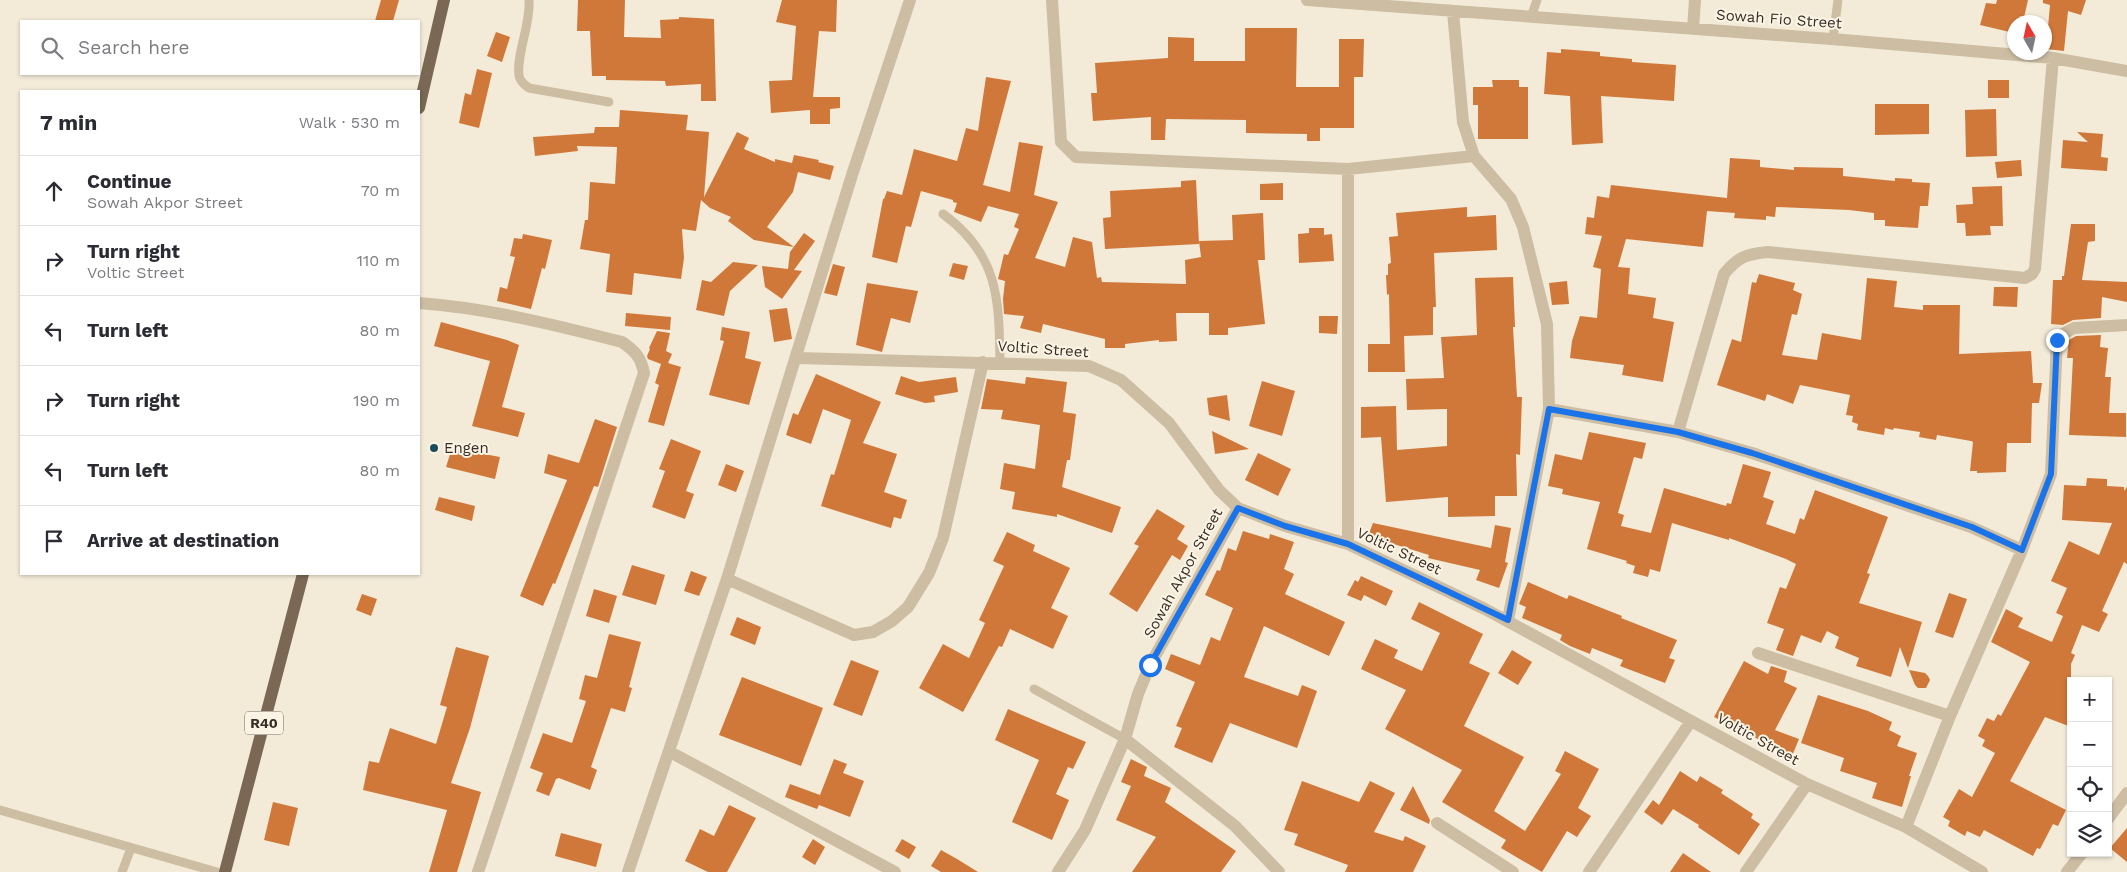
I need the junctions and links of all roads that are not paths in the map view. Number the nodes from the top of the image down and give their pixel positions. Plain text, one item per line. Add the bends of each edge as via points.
1 (444, 0) edge
2 (529, 0) edge
3 (910, 0) edge
4 (1052, 0) edge
5 (1307, 0) edge
6 (1537, 0) edge
7 (1695, 0) edge
8 (1838, 0) edge
9 (1453, 12) junction
10 (1531, 18) junction
11 (1693, 29) junction
12 (1833, 39) junction
13 (2053, 58) junction
14 (2127, 71) edge
15 (609, 102) dead end
16 (420, 104) edge
17 (1474, 156) junction
18 (1348, 169) junction
19 (943, 214) dead end
20 (420, 303) edge
21 (2127, 325) edge
22 (797, 358) junction
23 (983, 362) junction
24 (1000, 363) junction
25 (1549, 409) junction
26 (1678, 432) junction
27 (1238, 508) junction
28 (1348, 544) junction
29 (2022, 550) junction
30 (303, 575) edge
31 (727, 579) junction
32 (1508, 620) junction
33 (1758, 653) dead end
34 (1034, 689) dead end
35 (1950, 716) junction
36 (1691, 721) junction
37 (1125, 739) junction
38 (670, 752) junction
39 (1807, 784) junction
40 (2127, 793) edge
41 (0, 810) edge
42 (2112, 813) edge
43 (1437, 823) dead end
44 (1906, 828) junction
45 (131, 848) junction
46 (2079, 857) edge
47 (122, 872) edge
48 (217, 872) edge
49 (225, 872) edge
50 (478, 872) edge
51 (628, 872) edge
52 (895, 872) edge
53 (1058, 872) edge
54 (1279, 872) edge
55 (1513, 872) edge
56 (1589, 872) edge
57 (1746, 872) edge
58 (1982, 872) edge
59 (2067, 872) edge

1 - 16 main road
2 - 15 lane via 530,11 520,62 522,82 529,88
3 - 22 street
4 - 18 street via 1061,142 1076,157
5 - 9 street, Sowah Fio Street
6 - 10 lane
7 - 11 street
8 - 12 lane
9 - 10 street, Sowah Fio Street
9 - 17 street via 1463,122
10 - 11 street, Sowah Fio Street
11 - 12 street, Sowah Fio Street
12 - 13 street, Sowah Fio Street
13 - 14 street, Sowah Fio Street
13 - 26 street via 2038,240 2032,274 2025,278 1768,252 1750,254 1734,262 1724,274
17 - 18 street
17 - 25 street via 1511,199 1523,227 1547,324
18 - 28 street
19 - 24 lane via 959,226 981,253 991,274 999,310
20 - 50 street via 519,316 622,342 636,351 644,373
21 - 29 street via 2074,328 2057,340 2051,474
22 - 23 street, Voltic Street
22 - 31 street
23 - 24 street, Voltic Street
23 - 31 street via 943,538 929,572 908,607 892,621 873,632 854,635
24 - 27 street, Voltic Street via 1089,366 1121,380 1169,423 1219,490
25 - 26 street
25 - 32 street
26 - 29 street via 1752,453 1972,527
27 - 28 street, Voltic Street
27 - 37 street, Sowah Akpor Street via 1150,665
28 - 32 street, Voltic Street
29 - 35 street
30 - 49 main road, R40
31 - 38 street
32 - 36 street, Voltic Street
33 - 35 street
34 - 37 lane
35 - 44 street
36 - 39 street, Voltic Street
36 - 56 street
37 - 53 street, Sowah Akpor Street via 1085,830
37 - 54 street via 1235,826
38 - 51 street
38 - 52 street
39 - 44 street, Voltic Street
39 - 57 street
40 - 42 street
41 - 45 lane
43 - 55 street
44 - 58 street, Voltic Street
45 - 47 lane
45 - 48 lane
46 - 59 street

